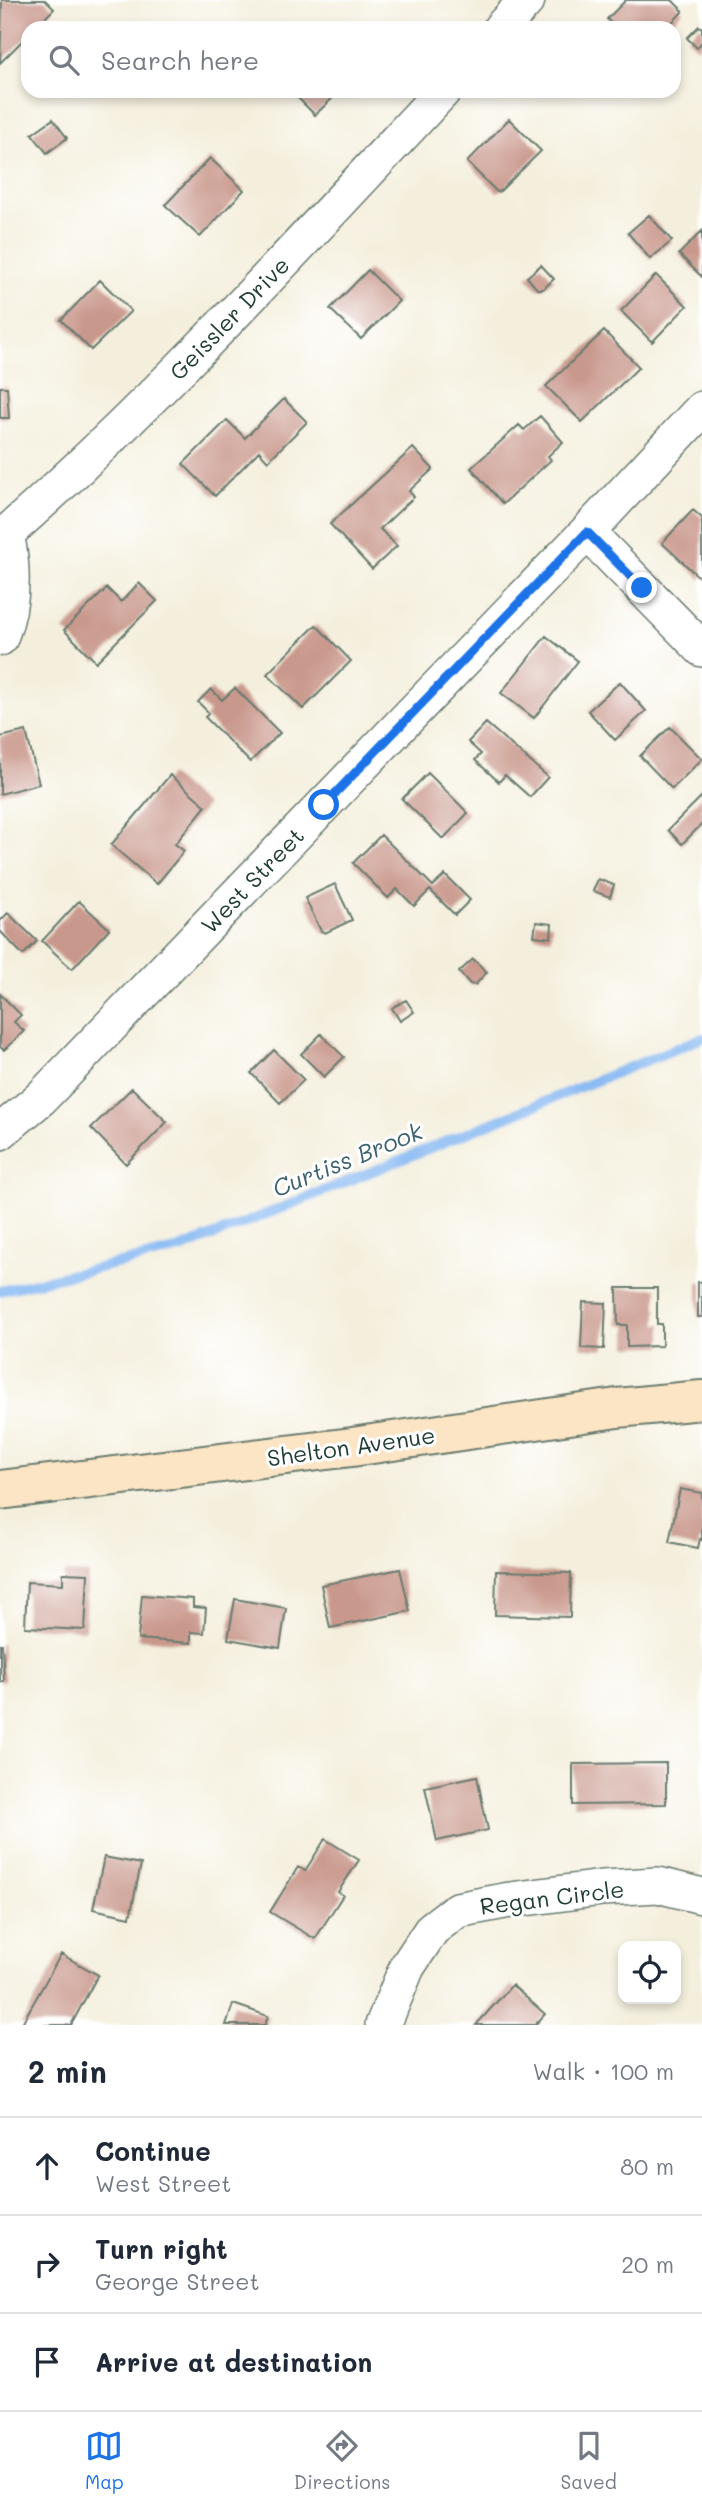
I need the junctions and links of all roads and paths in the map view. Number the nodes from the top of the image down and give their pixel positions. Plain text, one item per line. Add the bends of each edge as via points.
1 (527, 0) edge
2 (508, 21) edge
3 (436, 98) edge
4 (702, 409) edge
5 (587, 532) junction
6 (3, 534) edge
7 (0, 638) edge
8 (702, 649) edge
9 (0, 1132) edge
10 (702, 1400) edge
11 (0, 1490) edge
12 (702, 1896) edge
13 (383, 2025) edge

1 - 2 street
3 - 6 street, Geissler Drive via 248,301 78,471
4 - 5 street, West Street
5 - 8 street
5 - 9 street, West Street via 41,1098
6 - 7 street, Geissler Drive via 11,559 12,586
10 - 11 main road, Shelton Avenue
12 - 13 street, Regan Circle via 658,1885 602,1888 457,1910 432,1929 413,1957

